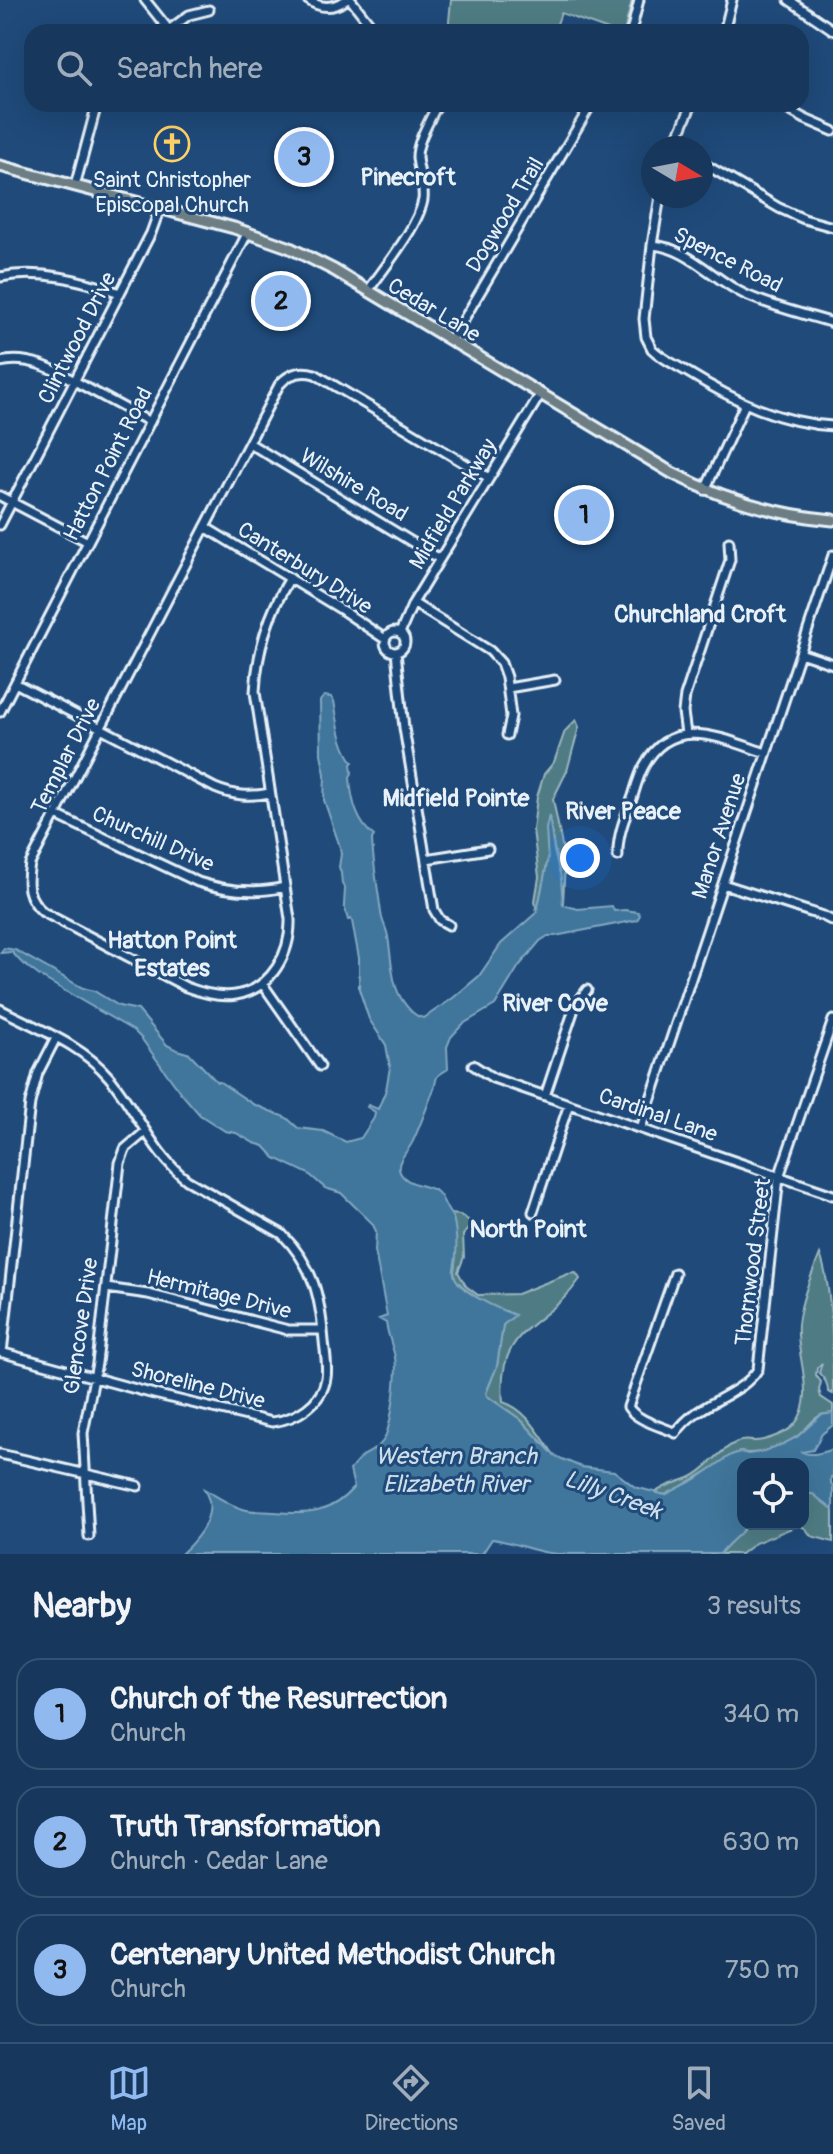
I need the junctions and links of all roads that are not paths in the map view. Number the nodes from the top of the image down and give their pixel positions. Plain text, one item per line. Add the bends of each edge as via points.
1 (145, 0) edge
2 (308, 0) edge
3 (349, 0) edge
4 (639, 0) edge
5 (732, 0) edge
6 (789, 0) edge
7 (209, 10) dead end
8 (163, 24) edge
9 (177, 24) edge
10 (369, 24) edge
11 (633, 24) edge
12 (726, 24) edge
13 (833, 30) edge
14 (92, 112) edge
15 (434, 112) edge
16 (587, 112) edge
17 (689, 112) edge
18 (792, 112) edge
19 (833, 131) edge
20 (678, 136) edge
21 (0, 166) edge
22 (713, 169) edge
23 (75, 186) junction
24 (160, 208) junction
25 (658, 208) edge
26 (833, 227) edge
27 (248, 232) junction
28 (652, 245) junction
29 (0, 277) edge
30 (368, 291) junction
31 (120, 293) junction
32 (833, 323) edge
33 (451, 341) junction
34 (0, 362) edge
35 (74, 381) junction
36 (540, 395) junction
37 (745, 404) junction
38 (150, 422) junction
39 (833, 426) edge
40 (249, 443) junction
41 (489, 478) junction
42 (705, 490) junction
43 (0, 496) edge
44 (12, 502) junction
45 (833, 520) edge
46 (0, 525) edge
47 (205, 527) junction
48 (88, 542) junction
49 (729, 542) dead end
50 (833, 555) edge
51 (440, 559) junction
52 (290, 578) junction
53 (413, 603) junction
54 (400, 633) junction
55 (385, 639) junction
56 (396, 652) junction
57 (800, 653) junction
58 (833, 664) edge
59 (555, 680) dead end
60 (15, 683) junction
61 (508, 688) junction
62 (0, 712) edge
63 (101, 728) junction
64 (686, 734) junction
65 (507, 735) dead end
66 (766, 753) junction
67 (270, 793) junction
68 (56, 815) junction
69 (488, 849) dead end
70 (618, 856) dead end
71 (426, 859) junction
72 (723, 884) junction
73 (285, 887) junction
74 (833, 919) edge
75 (449, 925) dead end
76 (262, 983) junction
77 (587, 990) dead end
78 (0, 1009) edge
79 (833, 1020) edge
80 (56, 1038) junction
81 (473, 1065) dead end
82 (320, 1066) dead end
83 (545, 1096) junction
84 (569, 1104) junction
85 (641, 1128) junction
86 (145, 1132) junction
87 (779, 1177) junction
88 (833, 1195) edge
89 (533, 1212) dead end
90 (675, 1273) dead end
91 (106, 1288) junction
92 (323, 1330) junction
93 (1, 1353) edge
94 (95, 1378) junction
95 (0, 1454) edge
96 (85, 1474) junction
97 (138, 1486) dead end
98 (89, 1536) dead end

1 - 8 street
2 - 3 street via 325,7
3 - 10 street
4 - 11 street
5 - 12 street
6 - 13 street
7 - 9 street
14 - 23 street
15 - 30 street via 417,154 423,190 418,215
16 - 33 street, Dogwood Trail
17 - 20 street
18 - 19 street
21 - 23 main road, Cedar Lane
22 - 26 street via 779,208
23 - 24 main road, Cedar Lane
24 - 27 main road, Cedar Lane
24 - 31 street, Clintwood Drive
25 - 28 street
27 - 30 main road, Cedar Lane via 315,260
27 - 38 street, Hatton Point Road
28 - 32 street, Spence Road via 679,252 744,294
28 - 37 street via 644,319 648,343 656,353
29 - 31 street via 41,274
30 - 33 main road, Cedar Lane
31 - 35 street, Clintwood Drive
33 - 36 main road, Cedar Lane
34 - 35 street via 38,364
35 - 38 street
35 - 44 street, Clintwood Drive
36 - 41 street, Midfield Parkway
36 - 42 main road, Cedar Lane
37 - 39 street
37 - 42 street
38 - 48 street, Hatton Point Road
40 - 41 street, Templar Drive via 279,385 289,376 309,372
40 - 47 street, Templar Drive
40 - 51 street, Wilshire Road
41 - 51 street, Midfield Parkway
42 - 45 main road, Cedar Lane via 755,507
43 - 44 street
44 - 46 street, Clintwood Drive
44 - 48 street
47 - 52 street, Canterbury Drive
47 - 63 street, Templar Drive
48 - 60 street, Hatton Point Road
49 - 64 street via 730,560 685,696
50 - 57 street, Manor Avenue
51 - 53 street, Midfield Parkway
52 - 55 street, Canterbury Drive
52 - 67 street via 267,622 256,674
53 - 54 street, Midfield Parkway
53 - 61 street via 496,656
54 - 55 street
54 - 56 street via 405,644
55 - 56 street
56 - 71 street
57 - 58 street
57 - 66 street, Manor Avenue
59 - 61 street
60 - 62 street, Hatton Point Road
60 - 63 street
61 - 65 street
63 - 67 street via 225,792
63 - 68 street, Templar Drive
64 - 66 street via 705,733
64 - 70 street via 661,745 644,765 619,835
66 - 72 street, Manor Avenue
67 - 73 street
68 - 73 street, Churchill Drive via 198,882 251,891
68 - 76 street, Templar Drive via 30,864 28,887 37,907 199,992 235,995
69 - 71 street
71 - 75 street via 434,910
72 - 74 street
72 - 85 street, Manor Avenue
73 - 76 street via 289,942
76 - 82 street
77 - 83 street via 575,1006
78 - 80 street, Shoreline Drive
79 - 87 street, Thornwood Street
80 - 86 street, Shoreline Drive via 99,1067
80 - 93 street via 30,1103
81 - 83 street, Cardinal Lane via 493,1078
83 - 84 street, Cardinal Lane
84 - 85 street, Cardinal Lane
84 - 89 street
85 - 87 street, Cardinal Lane
86 - 91 street, Glencove Drive via 121,1156
86 - 92 street, Shoreline Drive via 187,1180 292,1244 314,1281
87 - 88 street, Cardinal Lane
87 - 90 street, Thornwood Street via 760,1375 687,1417 676,1433 636,1416 628,1407
91 - 92 street, Hermitage Drive via 288,1330
91 - 94 street, Glencove Drive
92 - 94 street, Shoreline Drive via 324,1386 307,1408 280,1421
93 - 94 street, Shoreline Drive
94 - 96 street, Glencove Drive via 84,1423
95 - 96 street
96 - 97 street
96 - 98 street, Glencove Drive

